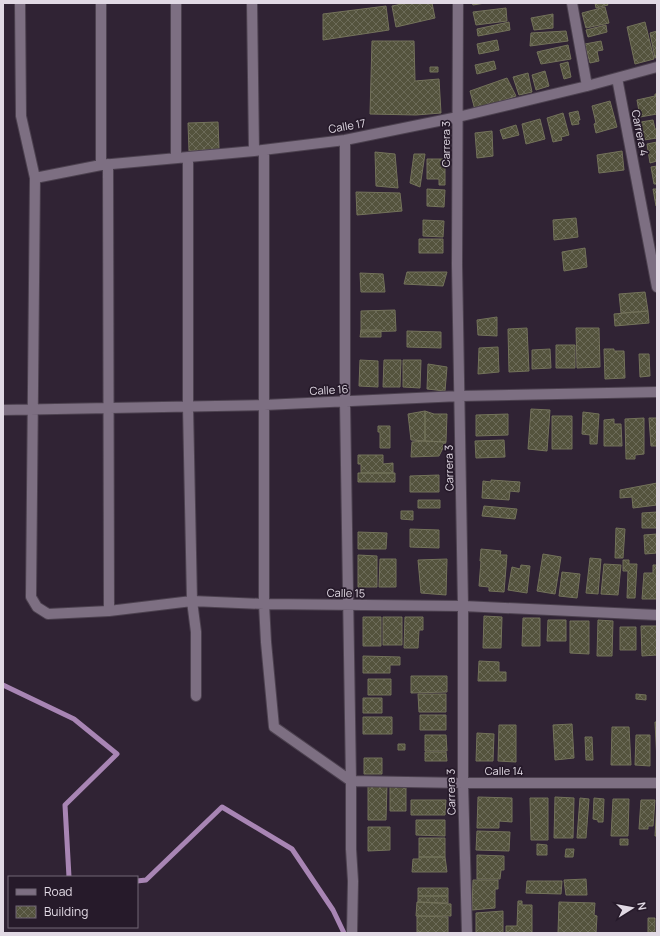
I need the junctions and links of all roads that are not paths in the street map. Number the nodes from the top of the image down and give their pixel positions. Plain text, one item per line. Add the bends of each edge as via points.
1 (20, 3) edge
2 (101, 3) edge
3 (176, 3) edge
4 (252, 3) edge
5 (458, 3) edge
6 (572, 3) edge
7 (657, 67) edge
8 (617, 78) junction
9 (587, 86) junction
10 (458, 117) junction
11 (345, 140) junction
12 (259, 151) junction
13 (188, 157) junction
14 (176, 158) junction
15 (104, 164) junction
16 (35, 178) junction
17 (657, 287) edge
18 (657, 392) edge
19 (460, 396) junction
20 (345, 402) junction
21 (264, 405) junction
22 (109, 407) junction
23 (188, 407) junction
24 (3, 410) edge
25 (34, 410) junction
26 (192, 601) junction
27 (264, 604) junction
28 (348, 605) junction
29 (463, 606) junction
30 (109, 611) junction
31 (657, 615) edge
32 (196, 696) dead end
33 (352, 781) junction
34 (463, 783) junction
35 (657, 783) edge
36 (352, 933) edge
37 (467, 933) edge

1 - 16 street via 21,116
2 - 15 street
3 - 14 street
4 - 12 street
5 - 10 street, Carrera 3
6 - 9 street
7 - 8 street, Calle 17
8 - 9 street, Calle 17
8 - 17 street, Carrera 4
9 - 10 street, Calle 17
10 - 11 street, Calle 17
10 - 19 street, Carrera 3 via 457,265
11 - 12 street, Calle 17
11 - 20 street
12 - 13 street, Calle 17
12 - 21 street
13 - 14 street, Calle 17
13 - 23 street
14 - 15 street, Calle 17
15 - 16 street, Calle 17
15 - 22 street
16 - 25 street
18 - 19 street, Calle 16
19 - 20 street, Calle 16
19 - 29 street, Carrera 3
20 - 21 street, Calle 16
20 - 28 street
21 - 23 street, Calle 16
21 - 27 street
22 - 23 street, Calle 16
22 - 25 street, Calle 16
22 - 30 street
23 - 26 street
24 - 25 street, Calle 16
25 - 30 street, Calle 15 via 31,597 37,606 48,614
26 - 27 street, Calle 15
26 - 30 street, Calle 15
26 - 32 street via 196,632
27 - 28 street, Calle 15
27 - 33 street via 274,727
28 - 29 street, Calle 15
28 - 33 street
29 - 31 street, Calle 15
29 - 34 street, Carrera 3
33 - 34 street, Calle 14
33 - 36 street
34 - 35 street, Calle 14
34 - 37 street, Carrera 3

